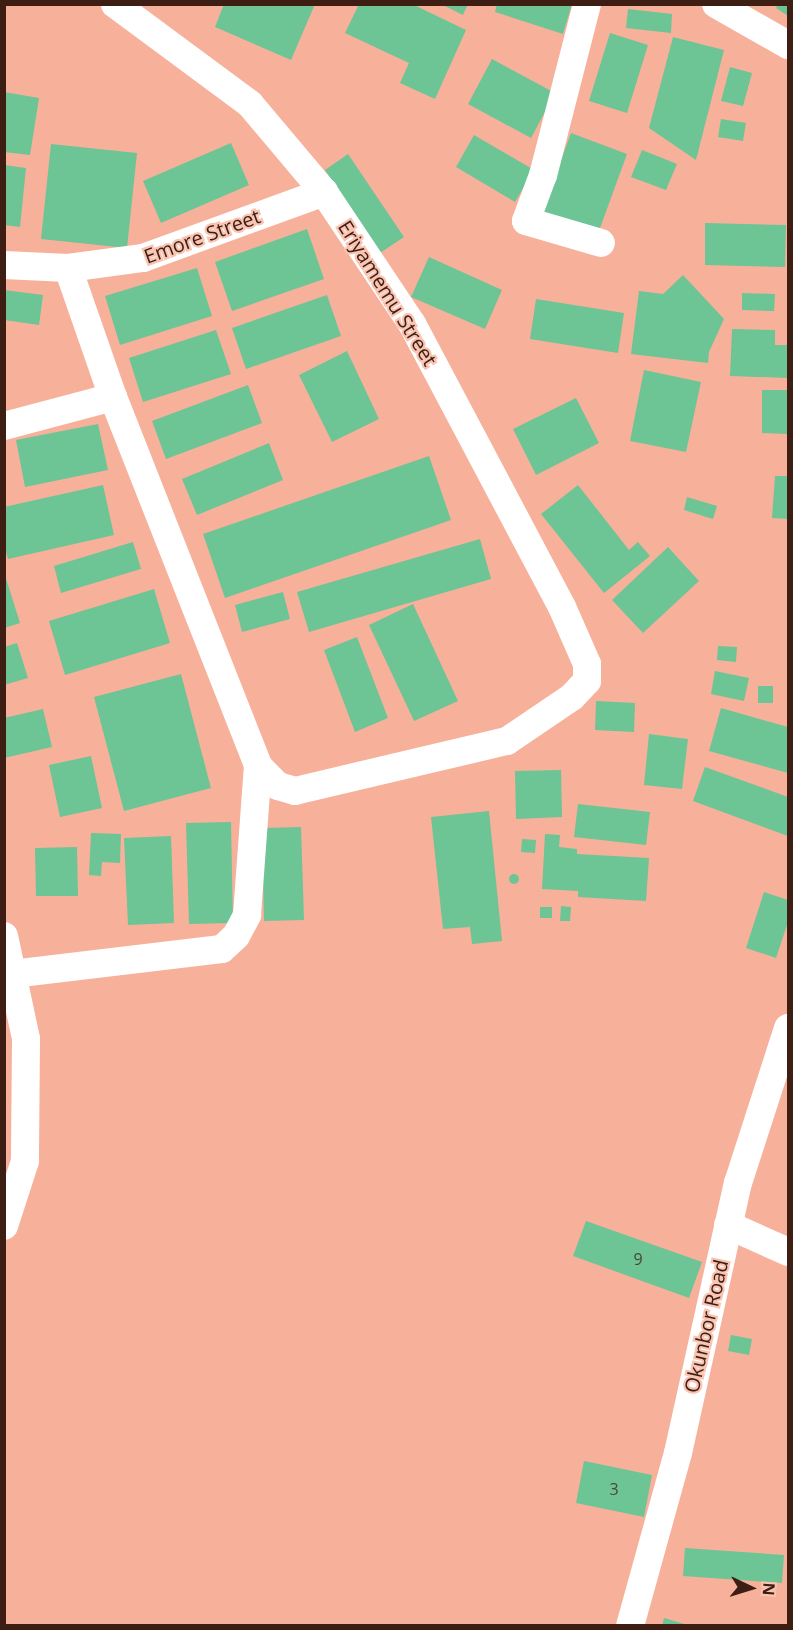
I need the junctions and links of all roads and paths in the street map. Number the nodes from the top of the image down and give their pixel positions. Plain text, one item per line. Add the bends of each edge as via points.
1 (115, 4) edge
2 (586, 4) edge
3 (716, 4) edge
4 (789, 45) edge
5 (324, 192) junction
6 (601, 243) dead end
7 (4, 266) edge
8 (68, 268) junction
9 (113, 397) junction
10 (4, 426) edge
11 (258, 766) junction
12 (4, 936) edge
13 (12, 974) junction
14 (789, 1028) edge
15 (4, 1226) edge
16 (729, 1226) junction
17 (789, 1252) edge
18 (630, 1626) edge

1 - 5 street, Eriyamemu Street via 249,104
2 - 6 street via 543,175 526,221
3 - 4 street
5 - 8 street, Emore Street via 143,258
5 - 11 street, Eriyamemu Street via 412,324 562,607 587,664 587,681 572,697 507,741 295,791 278,786
7 - 8 street, Emore Street
8 - 9 street
9 - 10 street
9 - 11 street
11 - 13 street via 247,915 236,936 222,949
12 - 13 street
13 - 15 street via 26,1039 25,1161
14 - 16 street, Okunbor Road via 738,1183
16 - 17 street
16 - 18 street, Okunbor Road via 678,1453

